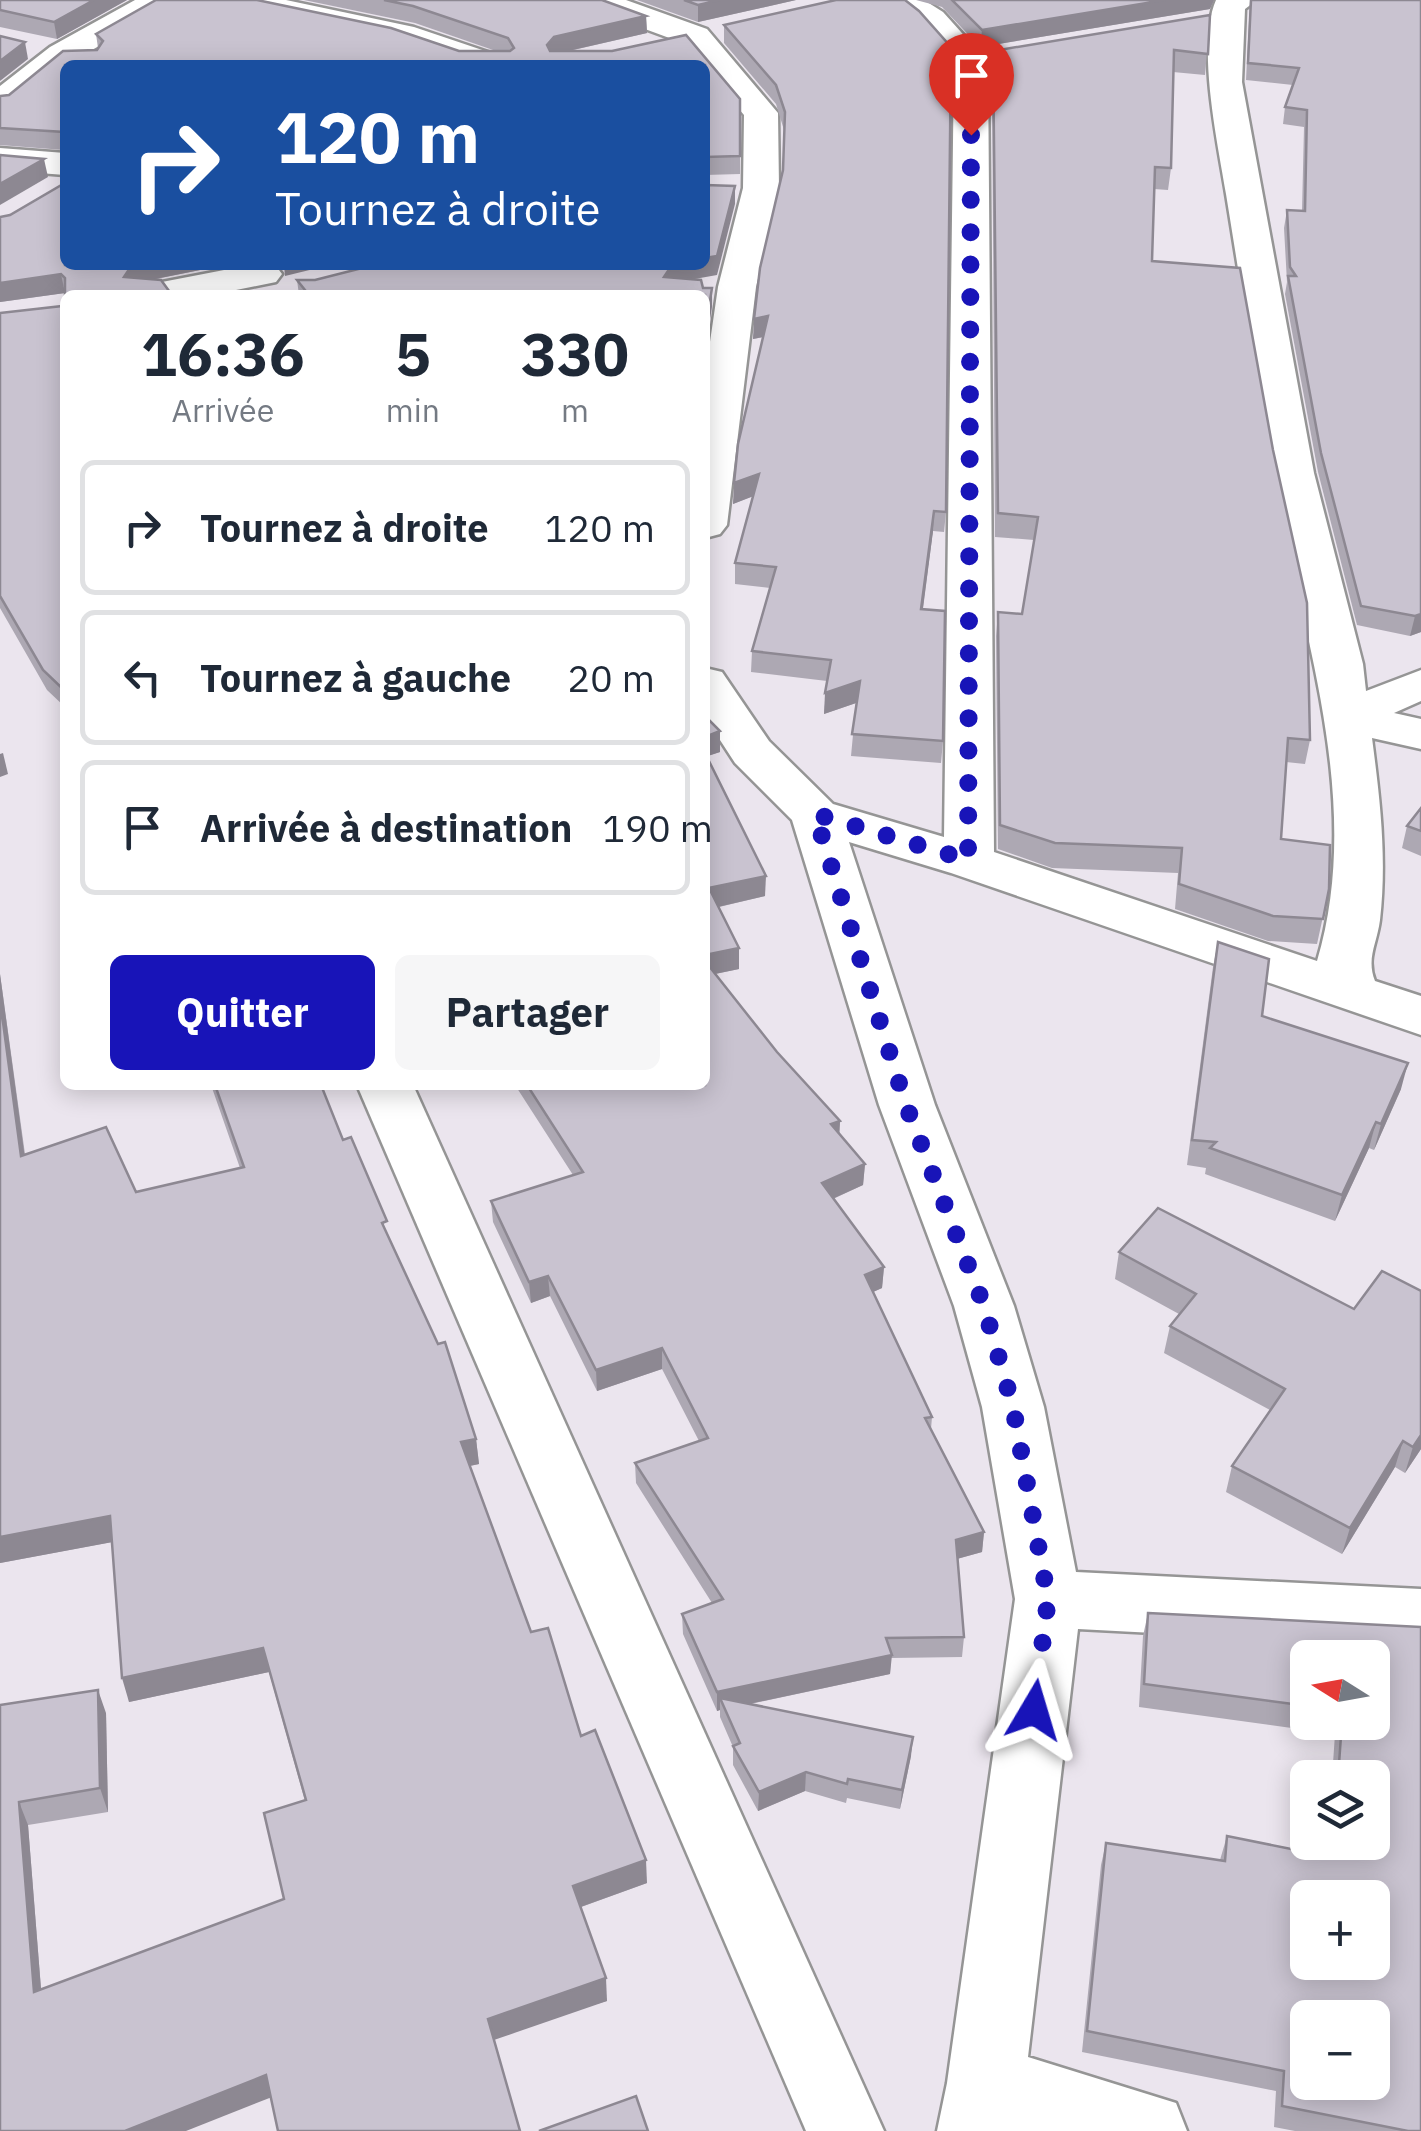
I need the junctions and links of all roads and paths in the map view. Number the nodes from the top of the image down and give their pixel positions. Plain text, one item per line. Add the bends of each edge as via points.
1 (158, 0) edge
2 (240, 0) edge
3 (596, 0) edge
4 (902, 0) edge
5 (1218, 15) edge
6 (713, 32) junction
7 (16, 43) edge
8 (640, 48) edge
9 (62, 54) junction
10 (91, 60) edge
11 (479, 60) edge
12 (0, 102) edge
13 (0, 159) edge
14 (60, 164) edge
15 (277, 283) edge
16 (736, 287) junction
17 (203, 290) edge
18 (710, 292) edge
19 (715, 385) edge
20 (710, 455) edge
21 (1421, 684) edge
22 (710, 689) edge
23 (1346, 717) junction
24 (1421, 734) edge
25 (815, 814) junction
26 (968, 860) junction
27 (1353, 991) junction
28 (1421, 1016) edge
29 (387, 1090) edge
30 (1048, 1599) junction
31 (1421, 1618) edge
32 (981, 2107) edge
33 (846, 2131) edge
34 (1148, 2131) edge

1 - 9 street
2 - 11 street via 402,34
3 - 6 street
4 - 26 street via 991,58
5 - 23 street via 1293,473 1340,664
6 - 8 street
6 - 16 street via 761,114 764,131 742,189
7 - 9 street
9 - 10 street
9 - 12 street
13 - 14 street
15 - 17 street
16 - 18 street
16 - 19 street
19 - 20 street
21 - 23 street
22 - 25 street via 752,752
23 - 24 street
23 - 27 street via 1359,831 1354,922 1342,964
25 - 26 street
25 - 30 street via 906,1105 989,1323 1013,1407
26 - 27 street
27 - 28 street
29 - 33 street
30 - 31 street
30 - 32 street
32 - 34 street

